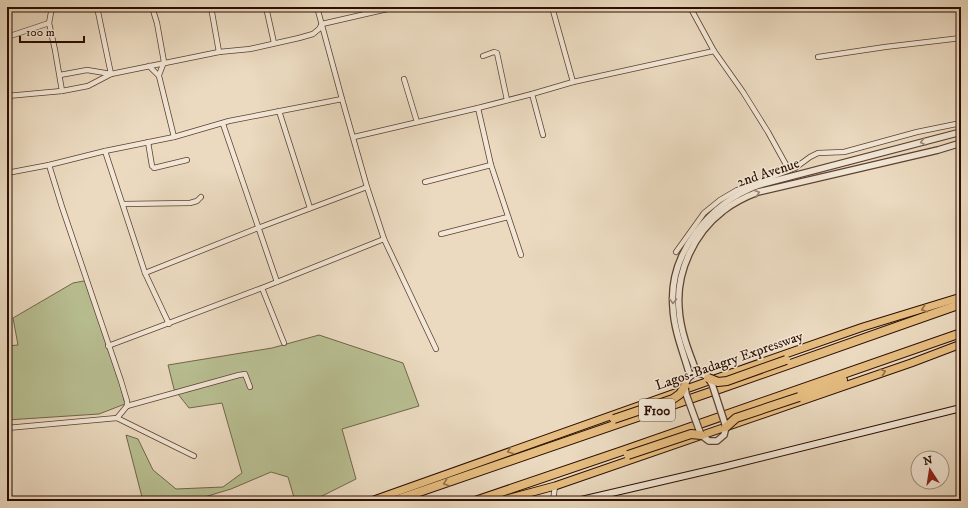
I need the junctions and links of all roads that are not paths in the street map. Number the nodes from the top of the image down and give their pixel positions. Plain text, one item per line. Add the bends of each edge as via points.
1 (52, 7) edge
2 (97, 7) edge
3 (152, 7) edge
4 (211, 7) edge
5 (266, 7) edge
6 (316, 7) edge
7 (396, 7) edge
8 (552, 7) edge
9 (690, 7) edge
10 (49, 24) junction
11 (322, 24) junction
12 (7, 37) edge
13 (961, 38) edge
14 (274, 43) junction
15 (714, 51) junction
16 (220, 52) junction
17 (483, 56) dead end
18 (818, 57) dead end
19 (164, 62) junction
20 (149, 66) junction
21 (111, 74) junction
22 (60, 75) junction
23 (159, 75) junction
24 (404, 79) dead end
25 (573, 82) junction
26 (62, 90) junction
27 (532, 94) junction
28 (7, 96) edge
29 (342, 98) junction
30 (507, 100) junction
31 (478, 108) junction
32 (279, 111) junction
33 (417, 122) junction
34 (961, 122) edge
35 (223, 124) junction
36 (961, 132) edge
37 (543, 135) dead end
38 (174, 137) junction
39 (354, 137) junction
40 (148, 142) junction
41 (961, 143) edge
42 (105, 151) junction
43 (187, 160) dead end
44 (49, 165) junction
45 (491, 165) junction
46 (788, 170) junction
47 (7, 173) edge
48 (425, 182) dead end
49 (367, 187) junction
50 (200, 197) dead end
51 (123, 204) junction
52 (310, 208) junction
53 (508, 217) junction
54 (258, 228) junction
55 (441, 234) dead end
56 (384, 239) junction
57 (676, 252) dead end
58 (687, 252) junction
59 (521, 255) dead end
60 (146, 273) junction
61 (277, 282) junction
62 (262, 288) junction
63 (961, 297) edge
64 (961, 304) edge
65 (919, 318) junction
66 (170, 324) junction
67 (961, 333) edge
68 (284, 343) dead end
69 (961, 344) edge
70 (108, 346) junction
71 (921, 348) junction
72 (436, 349) dead end
73 (697, 373) junction
74 (690, 376) junction
75 (708, 378) junction
76 (685, 386) junction
77 (250, 388) dead end
78 (127, 406) junction
79 (961, 409) edge
80 (117, 418) junction
81 (726, 427) junction
82 (7, 428) edge
83 (701, 435) junction
84 (194, 456) dead end
85 (460, 478) junction
86 (555, 486) junction
87 (371, 501) edge
88 (393, 501) edge
89 (476, 501) edge
90 (499, 501) edge
91 (553, 501) edge
92 (577, 501) edge
93 (591, 501) edge

1 - 10 street
2 - 21 street
3 - 19 street
4 - 16 street
5 - 14 street
6 - 11 street
7 - 11 street
8 - 25 street
9 - 15 street
10 - 12 street
10 - 22 street
11 - 14 street via 313,34
11 - 29 street
13 - 18 street
14 - 16 street
15 - 25 street
15 - 46 street via 758,115
16 - 19 street
17 - 30 street via 497,53
19 - 20 street
19 - 23 street
20 - 21 street
20 - 23 street
21 - 22 street via 86,70
21 - 26 street via 88,86
22 - 26 street
23 - 38 street
24 - 33 street
25 - 27 street
26 - 28 street
27 - 30 street
27 - 37 street
29 - 32 street
29 - 39 street
30 - 31 street
31 - 33 street
31 - 45 street
32 - 35 street
32 - 52 street
33 - 39 street
34 - 46 street via 844,152 818,154
35 - 38 street
35 - 54 street
36 -> 58 street, 2nd Avenue via 748,189 723,204 699,227
38 - 40 street
39 - 49 street
40 - 42 street
40 - 43 street via 154,168
58 -> 41 street, 2nd Avenue via 721,212 758,192
42 - 44 street
42 - 51 street
44 - 47 street
44 - 70 street
45 - 48 street
45 - 53 street
46 - 57 street via 737,190 720,200 704,213
49 - 52 street
49 - 56 street
50 - 51 street via 198,201 190,203
51 - 60 street
52 - 54 street
53 - 55 street
53 - 59 street
54 - 60 street
54 - 61 street
56 - 61 street
56 - 72 street
58 - 73 street, 2nd Avenue via 679,292 679,308 681,323
58 -> 74 street, 2nd Avenue via 677,270 673,308
60 - 66 street
61 - 62 street
62 - 66 street
62 - 68 street
63 -> 87 main road, Lagos-Badagry Expressway via 864,327
64 - 65 highway, Lagos-Badagry Expressway / F100
65 - 75 highway, bridge via 827,346 727,381 718,382
65 - 85 highway, Lagos-Badagry Expressway / F100
66 - 70 street
67 - 71 highway, F100
86 -> 69 main road
70 - 78 street
71 - 81 highway, bridge via 799,397 736,418
71 - 89 highway, F100
73 - 74 street
73 - 75 street
74 - 76 street
75 - 81 street, bridge
76 - 83 street, bridge
76 - 85 highway, bridge via 673,399
77 - 78 street via 245,374
78 - 80 street
79 - 92 main road
79 - 93 main road
80 - 82 street
80 - 84 street
81 - 83 street via 724,435 717,441 709,441
83 - 89 highway, bridge via 691,434
85 -> 88 highway, Lagos-Badagry Expressway / F100
86 - 90 main road
86 - 91 street

